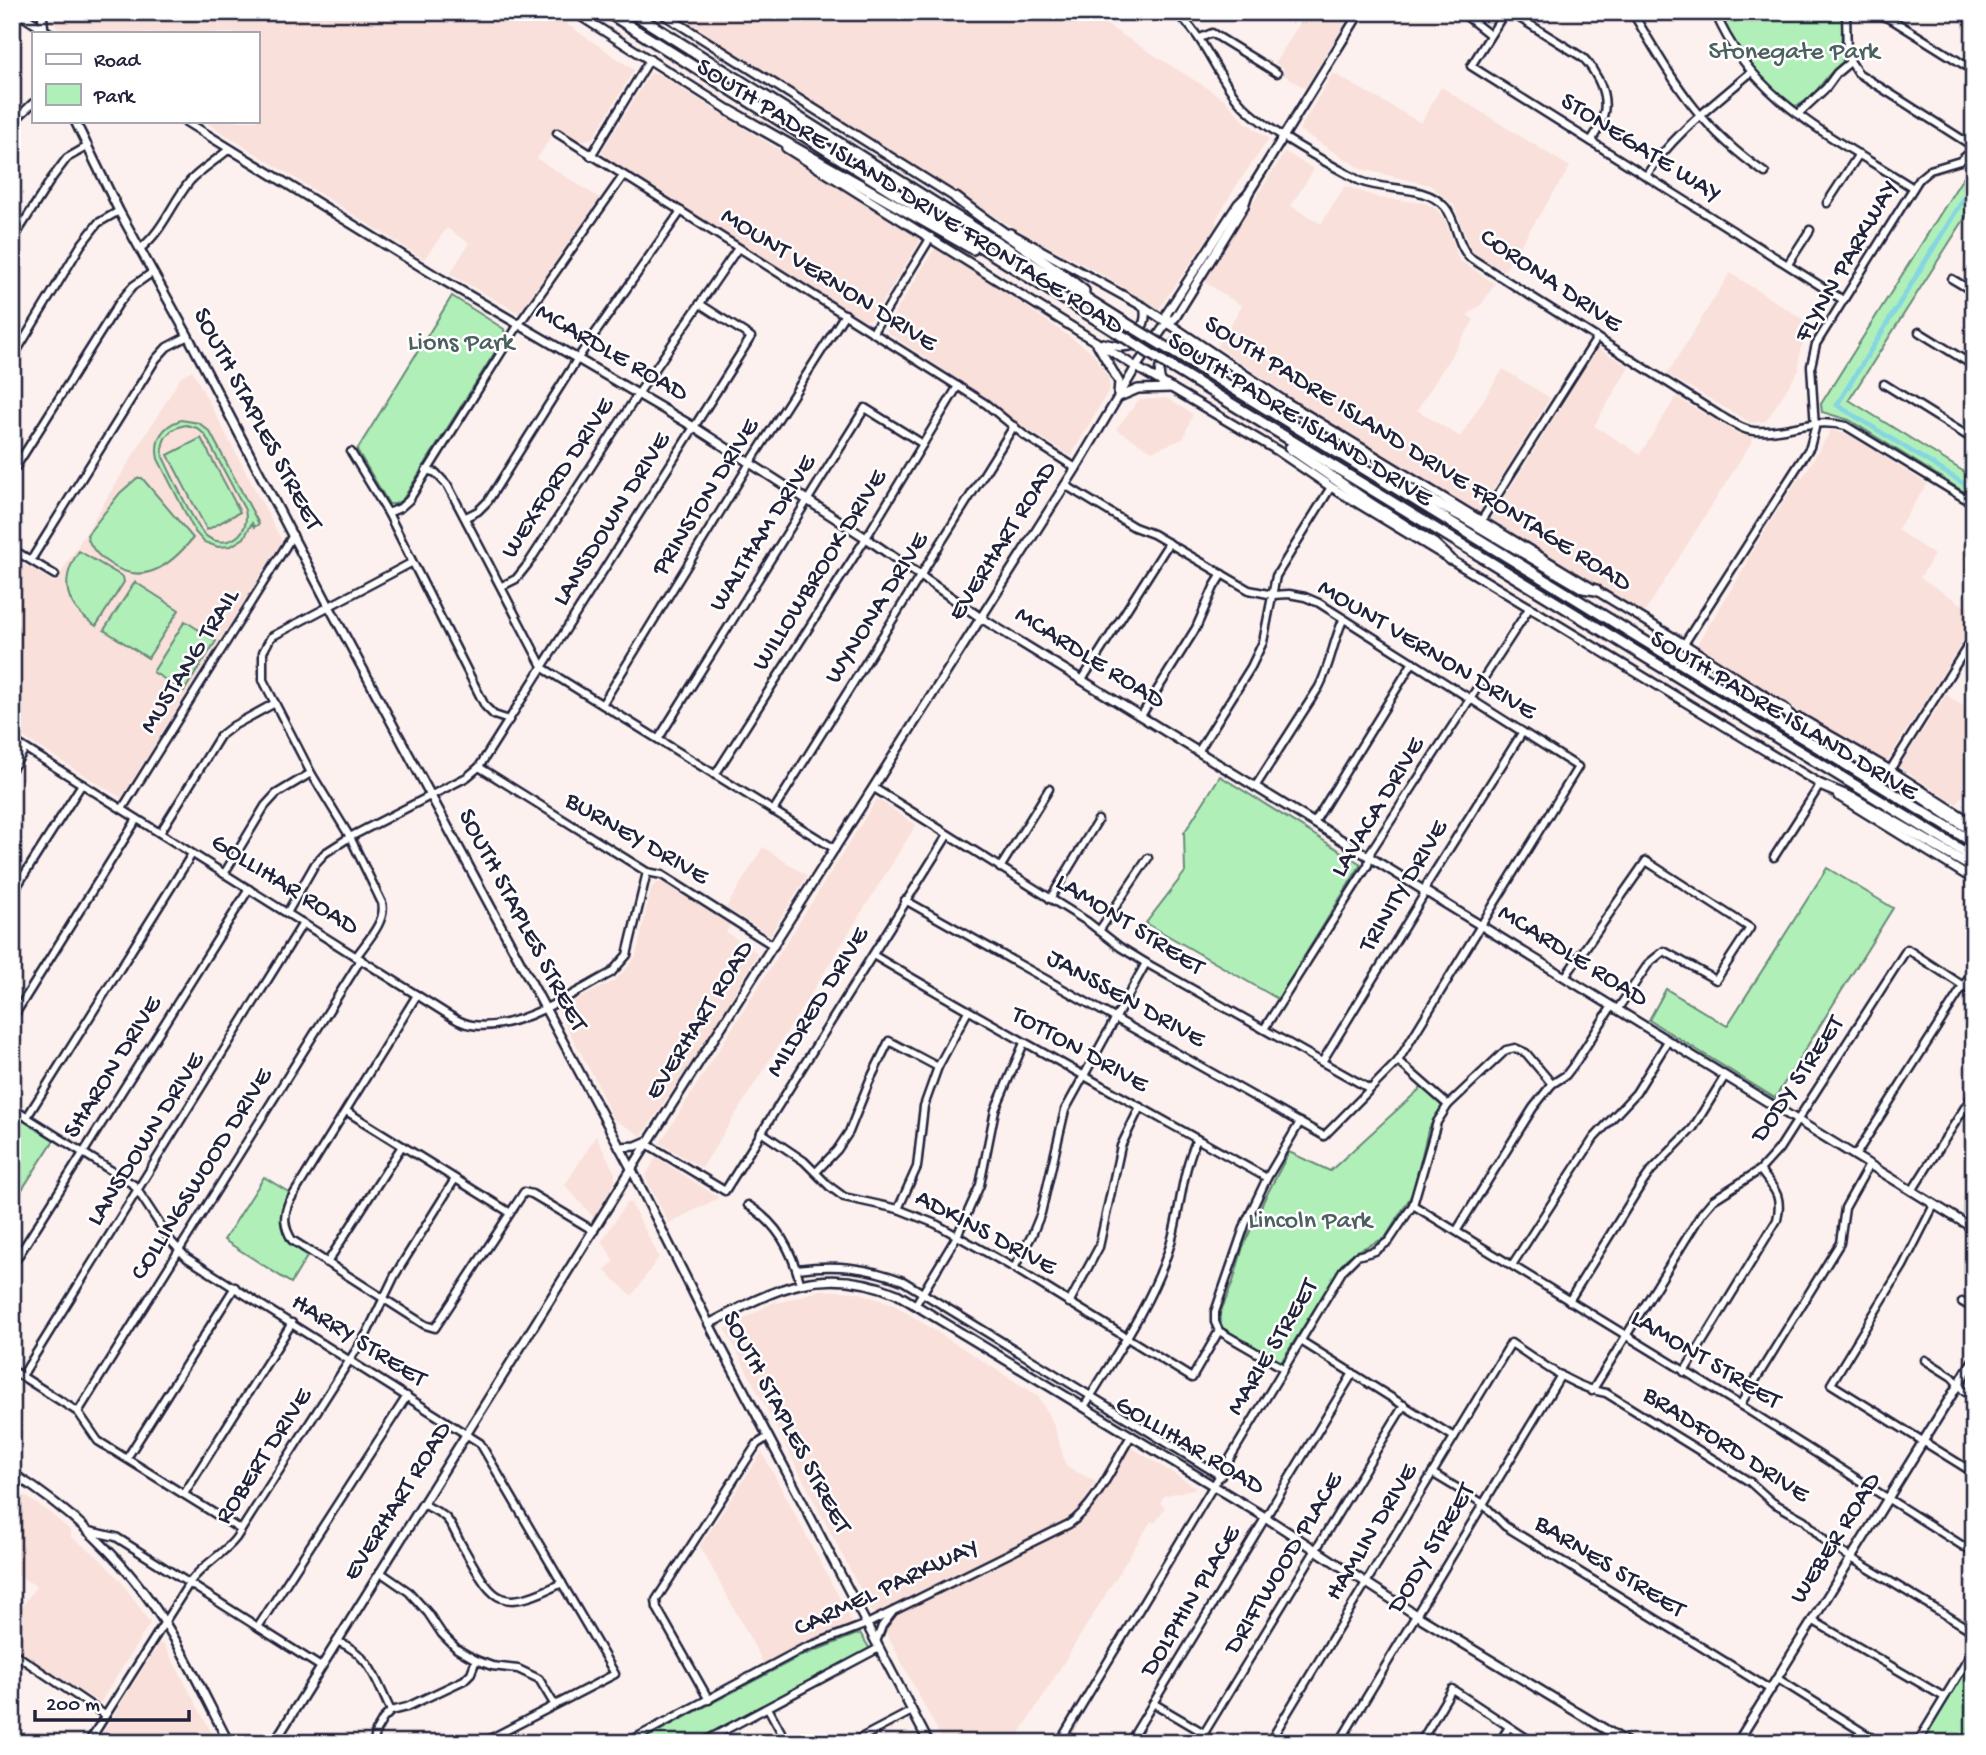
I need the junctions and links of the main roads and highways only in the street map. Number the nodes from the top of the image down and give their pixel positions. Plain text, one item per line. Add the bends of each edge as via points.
1 (17, 12) edge
2 (42, 12) edge
3 (574, 12) edge
4 (607, 12) edge
5 (631, 12) edge
6 (660, 12) edge
7 (1360, 12) edge
8 (45, 32) edge
9 (730, 111) junction
10 (76, 122) edge
11 (188, 122) edge
12 (956, 198) junction
13 (1075, 306) junction
14 (1144, 307) junction
15 (1123, 321) junction
16 (1166, 324) junction
17 (1095, 342) junction
18 (1136, 367) junction
19 (1244, 376) junction
20 (1161, 382) junction
21 (1172, 388) junction
22 (1215, 395) junction
23 (1118, 397) junction
24 (1373, 475) junction
25 (1450, 559) junction
26 (1596, 590) junction
27 (981, 618) junction
28 (1783, 708) junction
29 (1820, 785) junction
30 (1974, 824) edge
31 (1974, 832) edge
32 (1974, 844) edge
33 (1974, 858) edge
34 (1974, 868) edge
35 (1974, 880) edge
36 (649, 1142) junction
37 (619, 1147) junction
38 (632, 1170) junction
39 (1972, 1225) edge
40 (709, 1324) junction
41 (1974, 1359) edge
42 (12, 1474) edge
43 (229, 1743) edge
44 (274, 1743) edge
45 (929, 1743) edge
46 (1628, 1743) edge
47 (1737, 1743) edge

1 - 8 main road
2 - 8 main road
3 - 9 main road, SOUTH PADRE ISLAND DRIVE FRONTAGE ROAD
4 - 13 highway, SOUTH PADRE ISLAND DRIVE
5 - 15 highway, SOUTH PADRE ISLAND DRIVE
6 - 12 main road, SOUTH PADRE ISLAND DRIVE FRONTAGE ROAD
7 - 16 main road, EVERHART ROAD via 1248,194 1167,313
9 - 13 highway
9 - 17 main road, SOUTH PADRE ISLAND DRIVE FRONTAGE ROAD
10 - 37 main road, SOUTH STAPLES STREET via 119,211
11 - 27 main road, MCARDLE ROAD via 354,227 694,427
12 - 14 main road, SOUTH PADRE ISLAND DRIVE FRONTAGE ROAD
12 - 15 highway
13 - 22 highway, SOUTH PADRE ISLAND DRIVE, bridge
14 - 16 main road, SOUTH PADRE ISLAND DRIVE FRONTAGE ROAD
14 - 17 main road via 1145,323 1130,346
15 - 24 highway, SOUTH PADRE ISLAND DRIVE, bridge
16 - 18 main road, EVERHART ROAD
16 - 19 main road, SOUTH PADRE ISLAND DRIVE FRONTAGE ROAD
17 - 18 main road, SOUTH PADRE ISLAND DRIVE FRONTAGE ROAD
17 - 23 main road via 1119,382
18 - 20 main road, SOUTH PADRE ISLAND DRIVE FRONTAGE ROAD
18 - 23 main road, EVERHART ROAD
19 - 20 main road via 1178,343 1159,366
19 - 26 main road, SOUTH PADRE ISLAND DRIVE FRONTAGE ROAD
20 - 21 main road, SOUTH PADRE ISLAND DRIVE FRONTAGE ROAD
21 - 23 main road via 1139,389
21 - 25 main road, SOUTH PADRE ISLAND DRIVE FRONTAGE ROAD
22 - 25 highway via 1232,412
22 - 33 highway, SOUTH PADRE ISLAND DRIVE
23 - 27 main road, EVERHART ROAD
24 - 26 highway via 1433,501 1583,588
24 - 32 highway, SOUTH PADRE ISLAND DRIVE
25 - 29 main road, SOUTH PADRE ISLAND DRIVE FRONTAGE ROAD
26 - 28 main road, SOUTH PADRE ISLAND DRIVE FRONTAGE ROAD
27 - 36 main road, EVERHART ROAD
27 - 39 main road, MCARDLE ROAD
28 - 30 main road, SOUTH PADRE ISLAND DRIVE FRONTAGE ROAD
28 - 31 highway
29 - 34 highway via 1854,799
29 - 35 main road, SOUTH PADRE ISLAND DRIVE FRONTAGE ROAD
36 - 37 main road
36 - 38 main road, EVERHART ROAD
37 - 38 main road, SOUTH STAPLES STREET
38 - 40 main road, SOUTH STAPLES STREET
38 - 44 main road, EVERHART ROAD
40 - 45 main road, SOUTH STAPLES STREET
40 - 46 main road, GOLLIHAR ROAD via 800,1282 855,1280 883,1288 1265,1517
41 - 47 main road, WEBER ROAD
42 - 43 main road via 89,1531 129,1572 165,1623

